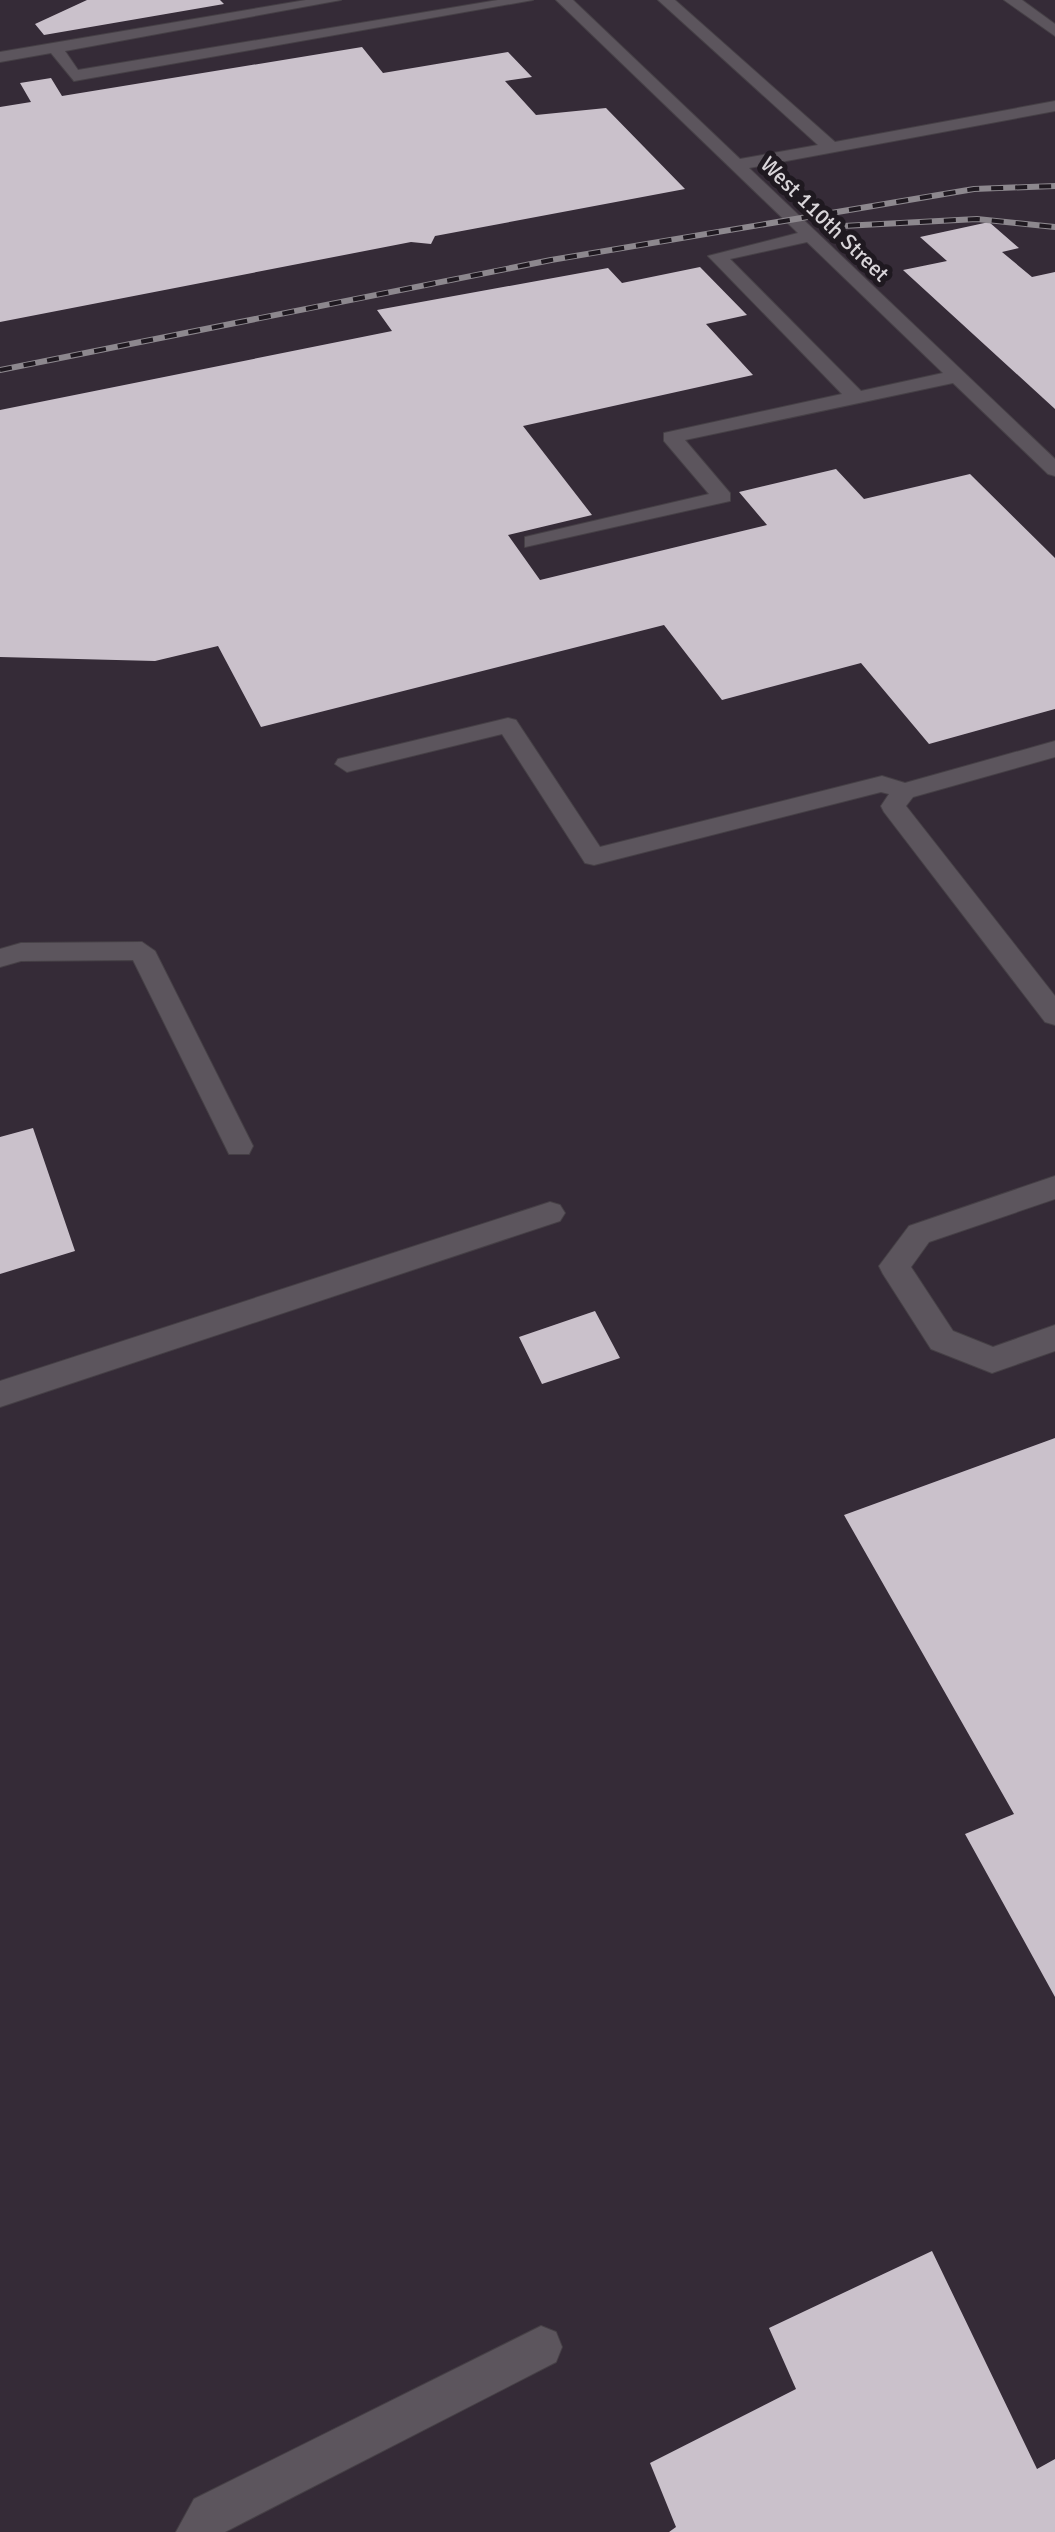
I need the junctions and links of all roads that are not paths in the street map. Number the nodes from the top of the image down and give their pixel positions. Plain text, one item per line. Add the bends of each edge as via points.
1 (334, 0) edge
2 (525, 0) edge
3 (564, 0) edge
4 (666, 0) edge
5 (1012, 0) edge
6 (1055, 31) edge
7 (54, 45) junction
8 (0, 57) edge
9 (1055, 106) edge
10 (832, 148) junction
11 (736, 166) junction
12 (810, 236) junction
13 (956, 376) junction
14 (857, 398) junction
15 (1055, 470) edge
16 (533, 542) dead end
17 (1055, 749) edge
18 (347, 764) dead end
19 (904, 791) junction
20 (0, 958) edge
21 (1055, 1014) edge
22 (240, 1146) dead end
23 (1055, 1187) edge
24 (550, 1213) dead end
25 (1055, 1338) edge
26 (0, 1394) edge
27 (541, 2347) dead end
28 (198, 2532) edge

1 - 7 street
2 - 7 street via 74,76
3 - 11 street, West 110th Street
4 - 10 street
5 - 6 street
7 - 8 street
9 - 10 street
10 - 11 street
11 - 12 street, West 110th Street
12 - 13 street, West 110th Street
12 - 14 street via 717,256
13 - 14 street
13 - 15 street, West 110th Street
14 - 16 street via 670,438 723,498
17 - 19 street
18 - 19 street via 508,724 594,857 882,784
19 - 21 street via 893,806
20 - 22 street via 142,950
23 - 25 street via 920,1234 894,1266 942,1340 992,1360
24 - 26 street
27 - 28 street via 210,2514

